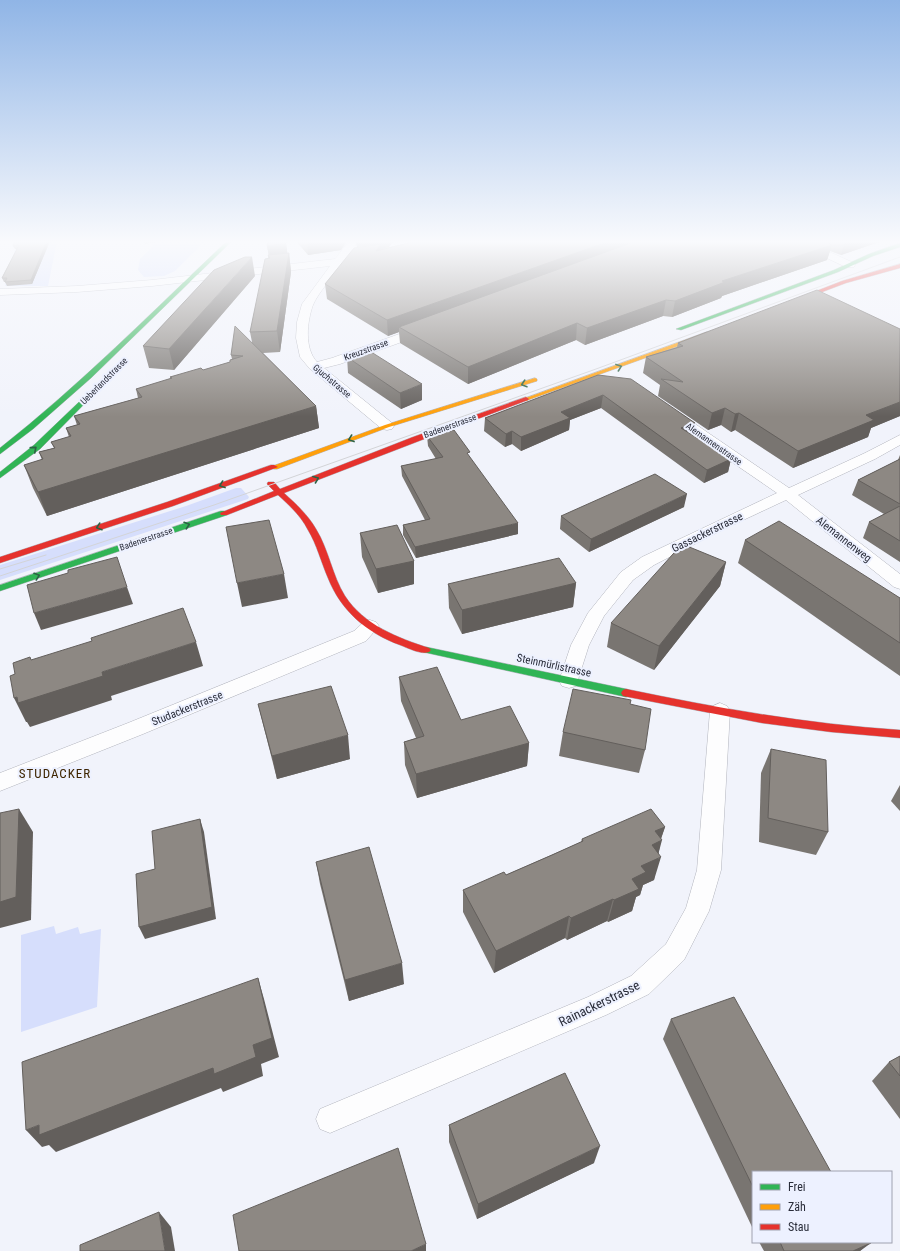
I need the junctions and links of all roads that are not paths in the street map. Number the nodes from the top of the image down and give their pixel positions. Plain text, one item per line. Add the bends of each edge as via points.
1 (174, 299) edge
2 (311, 299) edge
3 (758, 299) edge
4 (797, 299) edge
5 (785, 304) edge
6 (434, 326) edge
7 (672, 331) dead end
8 (713, 331) edge
9 (314, 366) junction
10 (109, 375) dead end
11 (547, 376) dead end
12 (665, 409) edge
13 (387, 426) junction
14 (416, 439) junction
15 (900, 439) edge
16 (0, 452) edge
17 (258, 472) junction
18 (0, 476) edge
19 (279, 493) junction
20 (788, 494) junction
21 (0, 560) edge
22 (900, 583) edge
23 (0, 588) edge
24 (370, 626) junction
25 (569, 681) junction
26 (720, 711) junction
27 (900, 734) edge
28 (0, 782) edge
29 (330, 1119) dead end

1 - 16 main road, Ueberlandstrasse via 21,437
2 - 9 street, Gjuchstrasse via 303,322 302,338 306,357
3 - 7 main road
4 - 5 main road
6 - 9 street, Kreuzstrasse via 336,361
14 -> 8 main road, Badenerstrasse
9 - 13 street, Gjuchstrasse
18 -> 10 main road, Ueberlandstrasse via 37,447
11 -> 13 main road, Badenerstrasse
12 - 20 street, Alemannenstrasse
13 - 14 main road
13 -> 17 main road, Badenerstrasse
19 -> 14 main road, Badenerstrasse
15 - 20 street, Gassackerstrasse via 870,456
17 - 19 main road, Steinmürlistrasse
17 -> 21 main road, Badenerstrasse
23 -> 19 main road, Badenerstrasse
19 - 24 main road, Steinmürlistrasse via 309,525 320,544 336,588 350,609
20 - 22 street, Alemannenweg
20 - 25 street, Gassackerstrasse via 655,558 627,576 597,613 580,645
24 - 25 main road, Steinmürlistrasse via 420,649
24 - 28 street, Studackerstrasse via 360,636 72,755
25 - 26 main road, Steinmürlistrasse
26 - 27 main road, Steinmürlistrasse via 791,725
26 - 29 street, Rainackerstrasse via 709,870 697,912 675,952 640,985 597,1006

